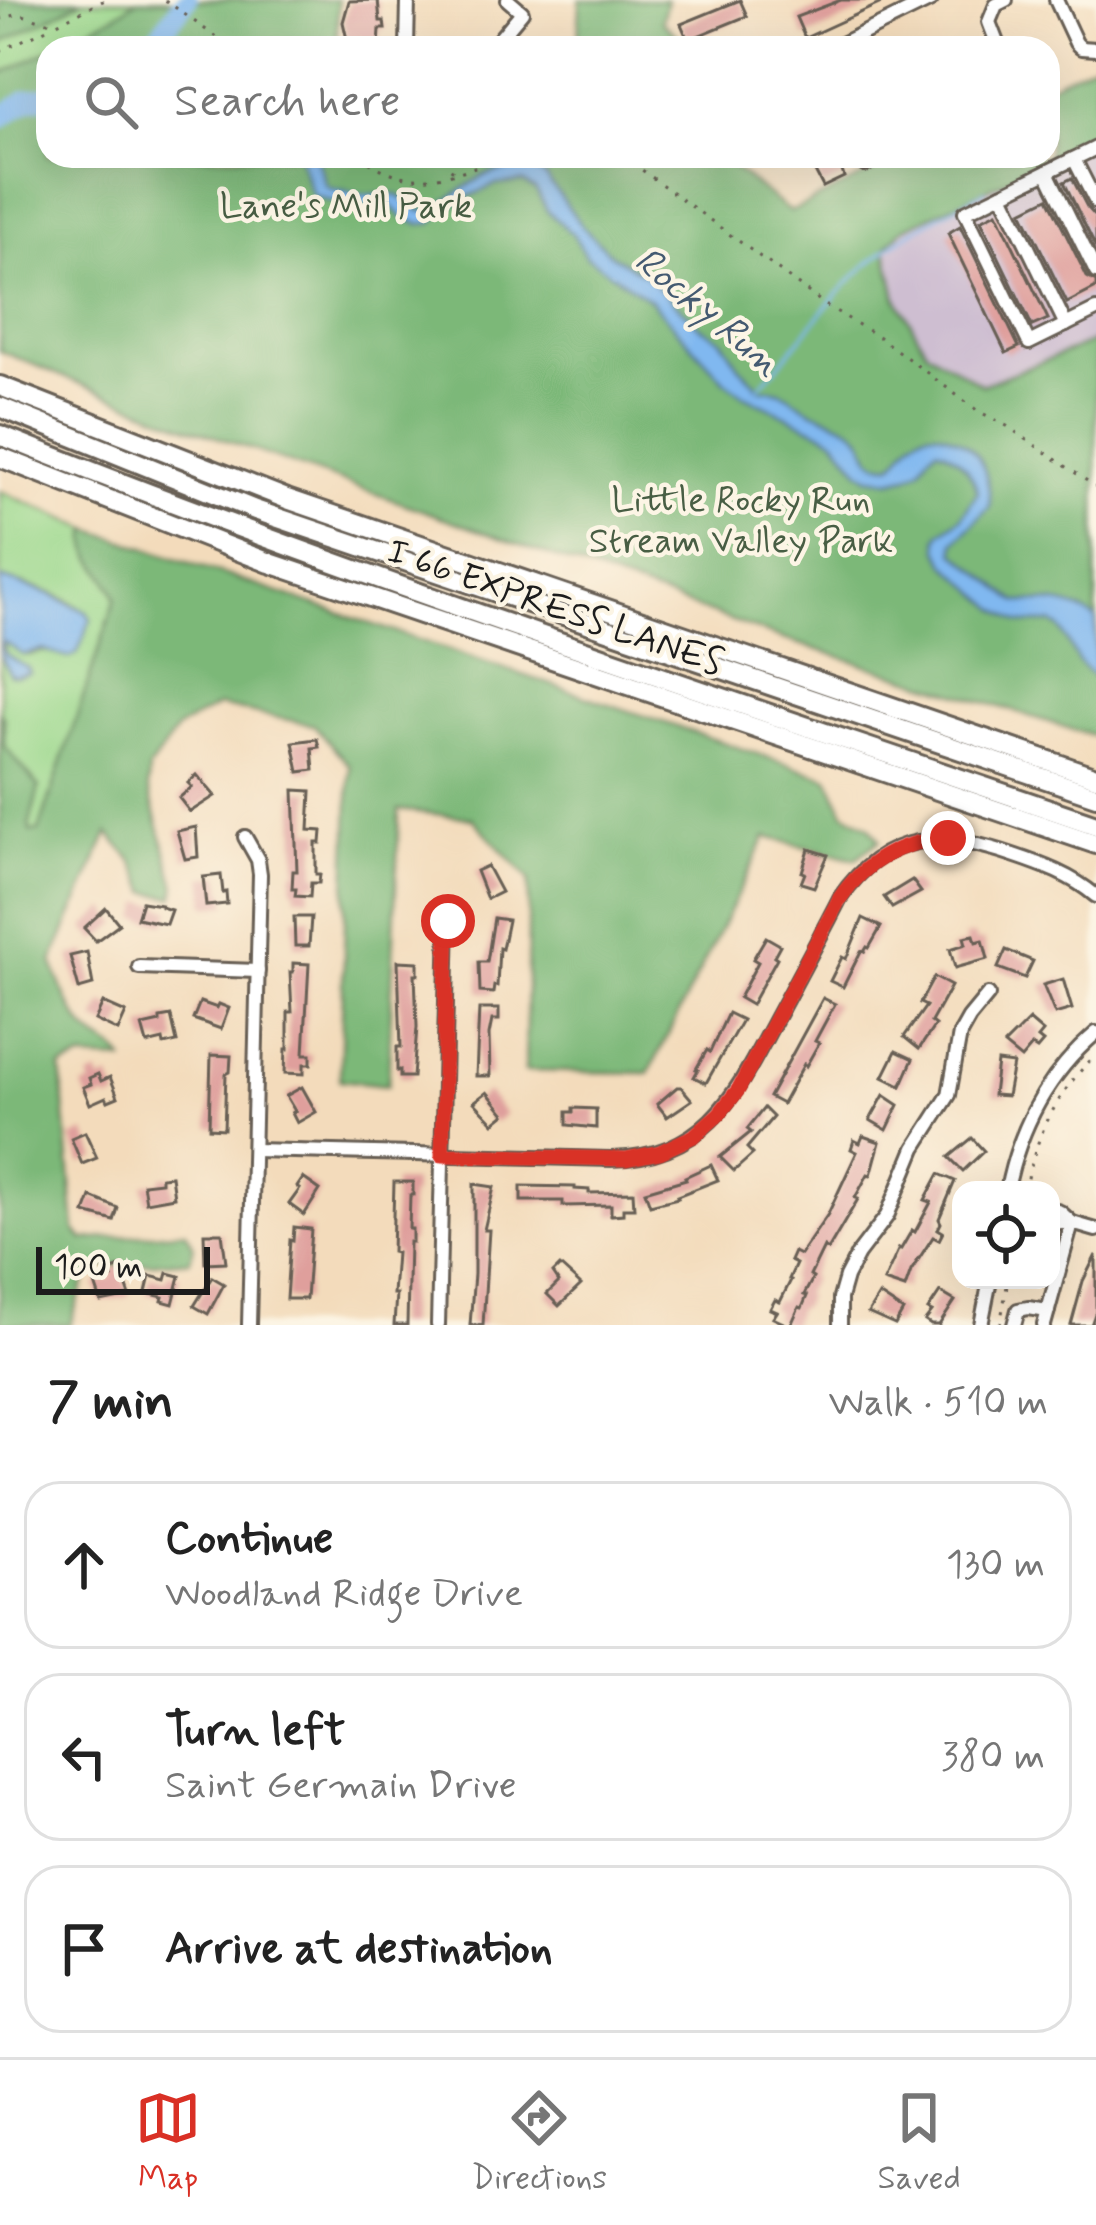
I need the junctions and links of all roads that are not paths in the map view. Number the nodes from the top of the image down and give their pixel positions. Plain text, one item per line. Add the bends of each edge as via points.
1 (408, 0) edge
2 (508, 0) edge
3 (931, 0) edge
4 (1006, 0) edge
5 (1056, 0) edge
6 (406, 36) edge
7 (502, 36) edge
8 (858, 36) edge
9 (994, 36) edge
10 (1096, 49) edge
11 (1096, 148) edge
12 (1074, 159) junction
13 (1060, 166) edge
14 (1055, 168) edge
15 (1047, 172) junction
16 (1002, 194) junction
17 (1096, 202) edge
18 (1096, 272) edge
19 (1096, 310) edge
20 (1066, 325) junction
21 (0, 386) edge
22 (0, 407) edge
23 (0, 435) edge
24 (0, 457) edge
25 (1096, 777) edge
26 (1096, 796) edge
27 (1096, 825) edge
28 (245, 837) dead end
29 (1096, 844) edge
30 (1096, 896) edge
31 (448, 921) dead end
32 (139, 967) dead end
33 (258, 970) junction
34 (988, 995) dead end
35 (1096, 1033) edge
36 (254, 1150) junction
37 (442, 1155) junction
38 (1009, 1181) edge
39 (1060, 1212) edge
40 (1060, 1223) edge
41 (1072, 1223) junction
42 (1096, 1230) edge
43 (988, 1289) edge
44 (1046, 1318) edge
45 (249, 1325) edge
46 (438, 1325) edge
47 (840, 1325) edge
48 (982, 1325) edge
49 (1014, 1325) edge

1 - 6 street
2 - 7 street via 522,12
3 - 8 street
4 - 9 street via 989,22
5 - 10 street via 1076,43
11 - 12 street
12 - 13 street
12 - 17 street
14 - 15 street
15 - 16 street
15 - 18 street
16 - 20 street
16 - 20 street via 964,212 1029,343
19 - 20 street
21 - 25 highway via 287,499
22 - 26 highway, I 66 EXPRESS LANES via 255,510
23 - 27 highway, I 66 EXPRESS LANES via 328,562
24 - 29 highway via 270,563
28 - 33 street via 260,874
30 - 37 street via 1062,873 976,842 932,839 899,848 848,886 738,1090 694,1136 626,1159
31 - 37 street
32 - 33 street
33 - 36 street
34 - 47 street via 960,1034 950,1095 915,1148 887,1216 850,1268
35 - 38 street via 1032,1114
36 - 37 street
36 - 45 street
37 - 46 street
39 - 41 street
40 - 41 street
41 - 42 street
41 - 44 street
43 - 48 street
44 - 49 street via 1018,1310

